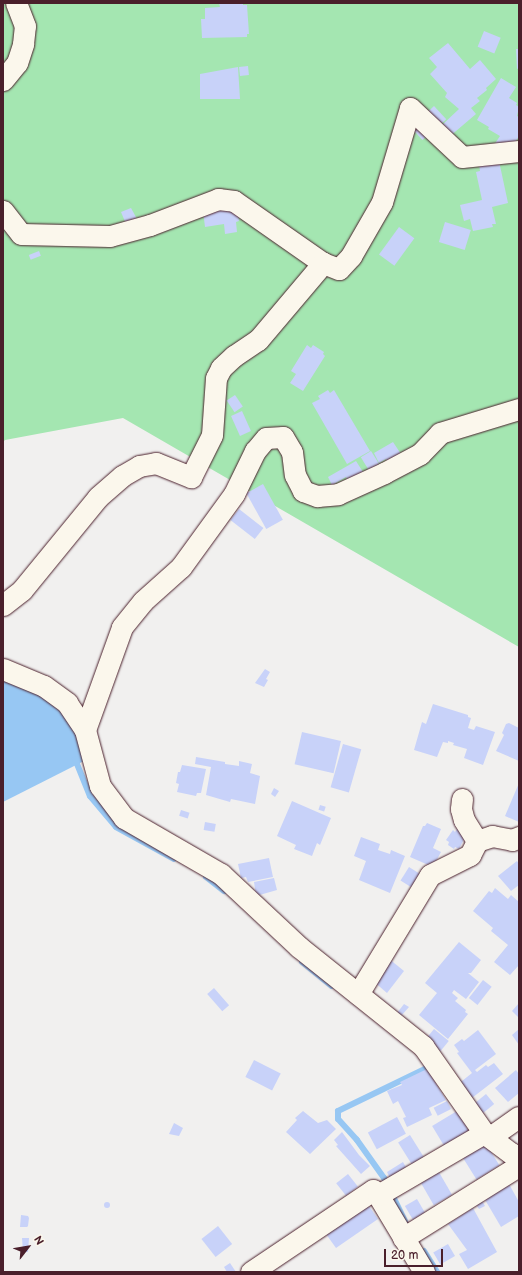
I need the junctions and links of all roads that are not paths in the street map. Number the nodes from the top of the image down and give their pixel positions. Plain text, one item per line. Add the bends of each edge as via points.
1 (16, 3) edge
2 (3, 80) edge
3 (519, 151) edge
4 (3, 211) edge
5 (322, 263) junction
6 (519, 408) edge
7 (3, 605) edge
8 (3, 668) edge
9 (85, 730) junction
10 (462, 799) dead end
11 (519, 837) edge
12 (477, 841) junction
13 (358, 994) junction
14 (519, 1117) edge
15 (487, 1135) junction
16 (519, 1157) edge
17 (519, 1164) edge
18 (386, 1191) junction
19 (409, 1234) junction
20 (251, 1272) edge
21 (424, 1272) edge

1 - 2 street via 25,26 23,44 16,63
3 - 5 street via 462,157 410,108 382,202 351,256 339,269
4 - 5 street via 21,234 110,236 150,225 218,199 234,201
5 - 7 street via 258,340 221,368 216,378 212,435 191,478 156,463 139,466 122,476 98,497 22,590
6 - 9 street via 440,432 420,454 338,494 317,496 304,491 295,475 292,452 283,437 266,438 254,451 234,494 182,567 144,601 122,627
8 - 9 street via 44,686 66,703
9 - 13 street via 100,786 124,818 221,874 299,947
10 - 12 street via 464,820
11 - 12 street via 512,840 492,836
12 - 13 street via 470,855 430,875
13 - 15 street via 423,1046
14 - 15 street
15 - 16 street
15 - 18 street
17 - 19 street
18 - 19 street
18 - 20 street via 373,1190
19 - 21 street

